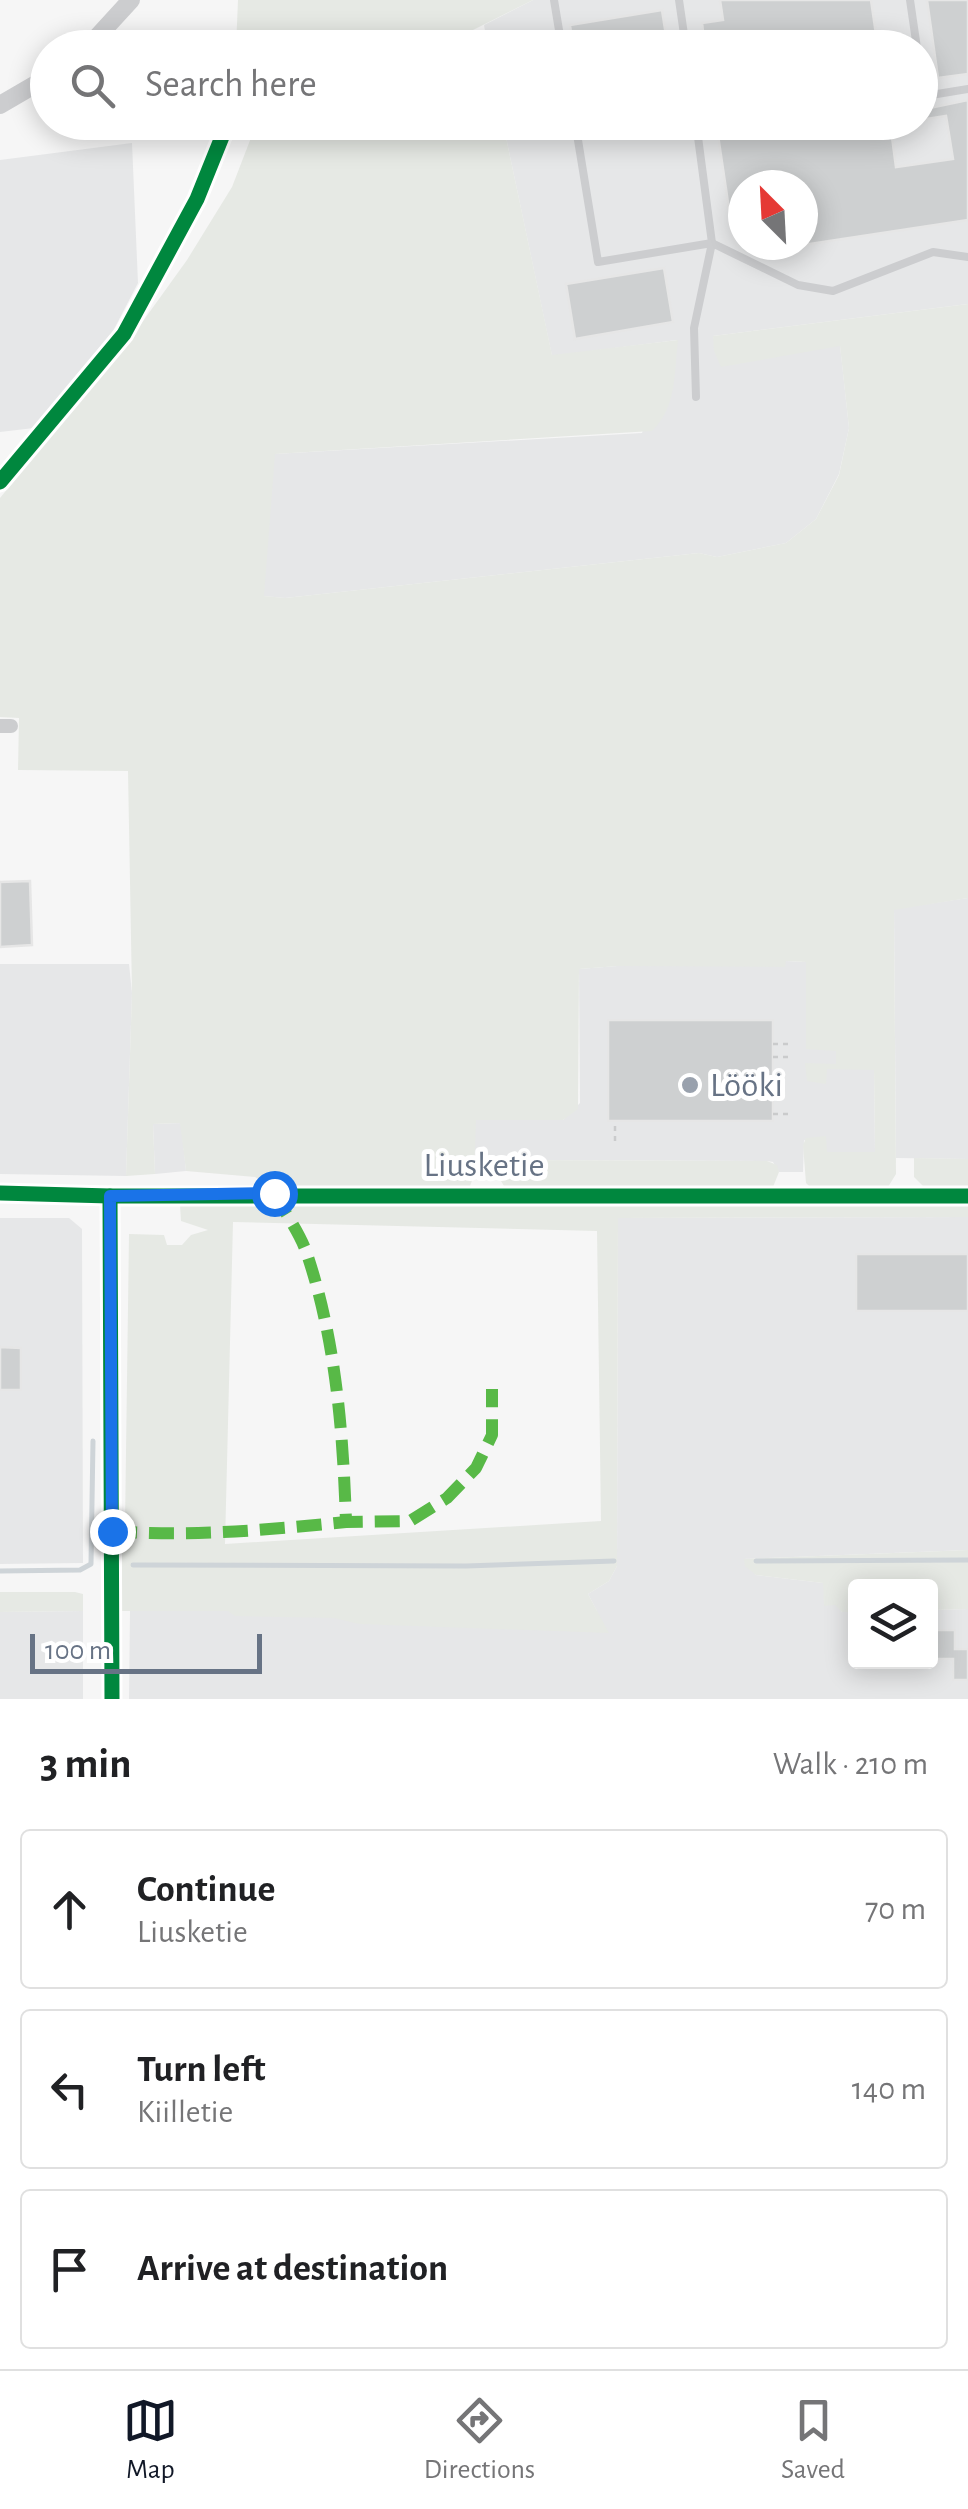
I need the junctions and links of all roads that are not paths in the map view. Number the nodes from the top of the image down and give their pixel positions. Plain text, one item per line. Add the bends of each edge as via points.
1 (131, 0) edge
2 (554, 0) edge
3 (679, 0) edge
4 (910, 0) edge
5 (104, 30) edge
6 (559, 30) edge
7 (683, 30) edge
8 (915, 30) edge
9 (30, 88) edge
10 (968, 88) edge
11 (938, 94) edge
12 (0, 106) edge
13 (578, 140) edge
14 (698, 140) edge
15 (712, 243) junction
16 (968, 257) edge
17 (696, 397) dead end
18 (0, 1193) edge
19 (110, 1196) junction
20 (968, 1196) edge
21 (112, 1699) edge

1 - 5 street
2 - 6 lane
3 - 7 lane
4 - 8 lane
9 - 12 street
10 - 11 lane
13 - 15 lane via 598,262
14 - 15 lane
15 - 16 lane via 798,285 833,291 933,252
15 - 17 lane via 694,328
18 - 19 street, Liusketie
19 - 20 street, Liusketie
19 - 21 street

